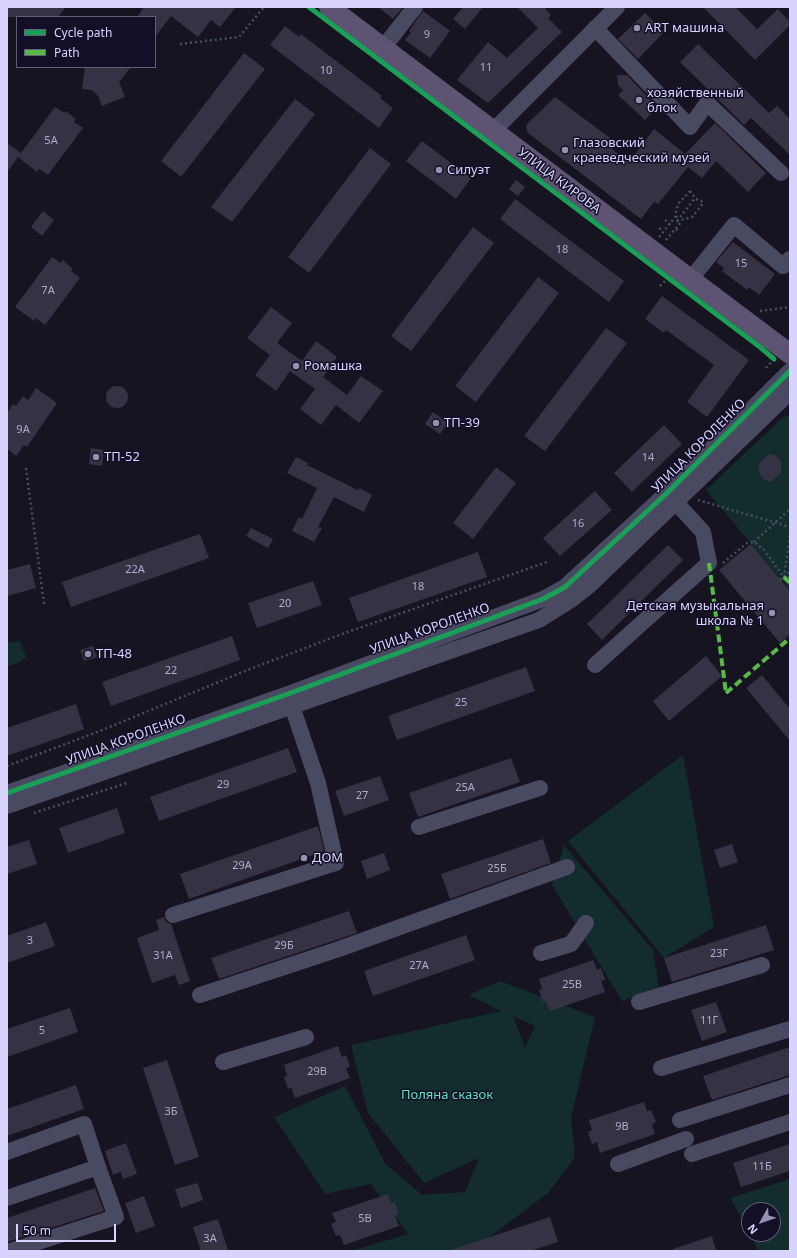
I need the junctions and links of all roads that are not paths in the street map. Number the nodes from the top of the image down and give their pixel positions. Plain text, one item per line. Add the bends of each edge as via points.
1 (329, 7) edge
2 (415, 7) edge
3 (617, 7) edge
4 (595, 28) junction
5 (383, 48) junction
6 (493, 131) junction
7 (781, 173) dead end
8 (790, 259) edge
9 (682, 281) junction
10 (782, 356) edge
11 (790, 371) edge
12 (790, 392) edge
13 (671, 498) junction
14 (596, 665) dead end
15 (290, 700) junction
16 (540, 788) dead end
17 (7, 793) edge
18 (7, 806) edge
19 (419, 827) dead end
20 (567, 867) dead end
21 (173, 916) dead end
22 (586, 922) dead end
23 (542, 954) dead end
24 (762, 965) dead end
25 (200, 995) dead end
26 (639, 1002) dead end
27 (790, 1029) edge
28 (306, 1037) dead end
29 (223, 1062) dead end
30 (662, 1068) dead end
31 (790, 1086) edge
32 (680, 1120) dead end
33 (790, 1122) edge
34 (7, 1152) edge
35 (618, 1164) dead end
36 (98, 1167) junction
37 (7, 1198) edge
38 (10, 1251) edge

1 - 5 main road, УЛИЦА КИРОВА
2 - 5 street
3 - 4 street
4 - 6 street
4 - 7 street via 690,127 707,103
5 - 6 main road, УЛИЦА КИРОВА
6 - 9 main road, УЛИЦА КИРОВА
8 - 9 street via 783,266 734,225
9 - 10 main road, УЛИЦА КИРОВА
11 - 13 street, УЛИЦА КОРОЛЕНКО
12 - 13 street, УЛИЦА КОРОЛЕНКО
13 - 14 street via 704,532 709,563
13 - 15 street, УЛИЦА КОРОЛЕНКО via 565,586 543,599
15 - 17 street, УЛИЦА КОРОЛЕНКО
15 - 18 street, УЛИЦА КОРОЛЕНКО
15 - 21 street via 318,783 336,863
16 - 19 street
20 - 25 street via 339,950
22 - 23 street via 571,944
24 - 26 street
27 - 30 street
28 - 29 street
31 - 32 street
33 - 35 street
34 - 36 street via 84,1124
36 - 37 street
36 - 38 street via 116,1217

